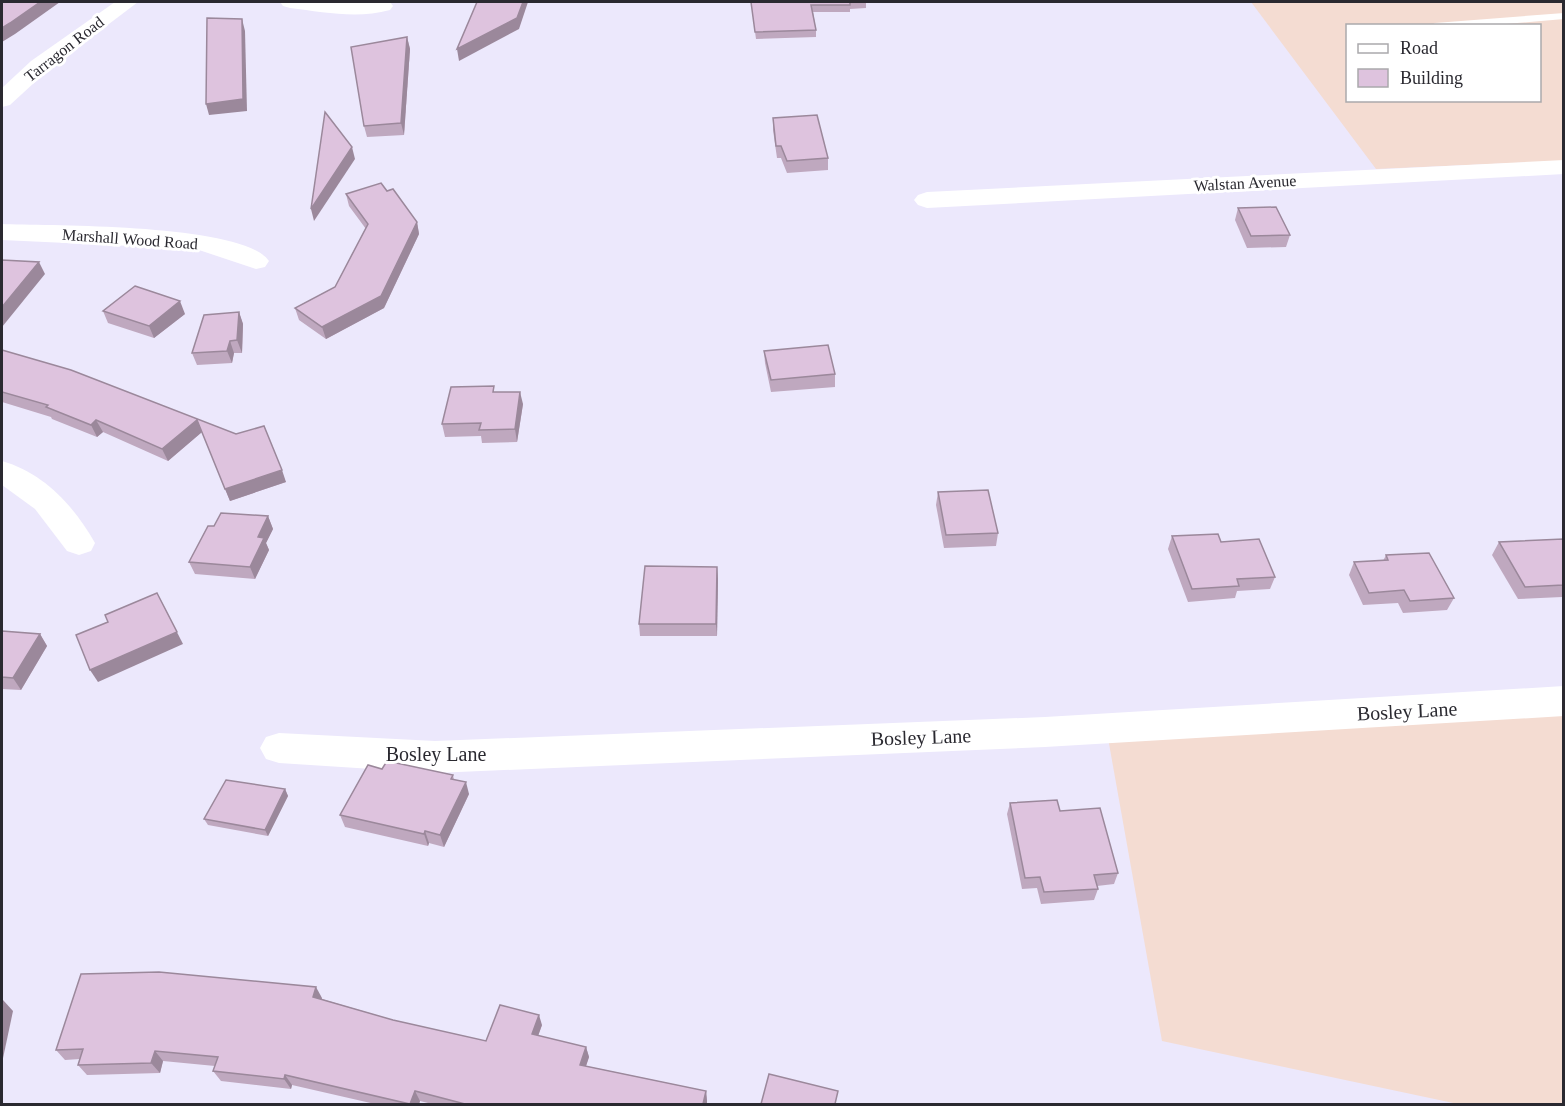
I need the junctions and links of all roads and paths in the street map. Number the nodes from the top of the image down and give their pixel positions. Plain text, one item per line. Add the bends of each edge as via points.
1 (128, 2) edge
2 (290, 2) edge
3 (383, 6) dead end
4 (1563, 16) edge
5 (1461, 24) edge
6 (2, 100) edge
7 (1563, 167) edge
8 (927, 200) dead end
9 (2, 232) edge
10 (256, 261) dead end
11 (2, 472) edge
12 (79, 543) dead end
13 (1563, 701) edge
14 (279, 748) dead end

1 - 6 street, Tarragon Road via 39,66
2 - 3 street via 352,9
4 - 5 lane
7 - 8 street, Walstan Avenue
9 - 10 street, Marshall Wood Road via 198,241
11 - 12 street via 50,502
13 - 14 street, Bosley Lane via 1045,732 435,757

